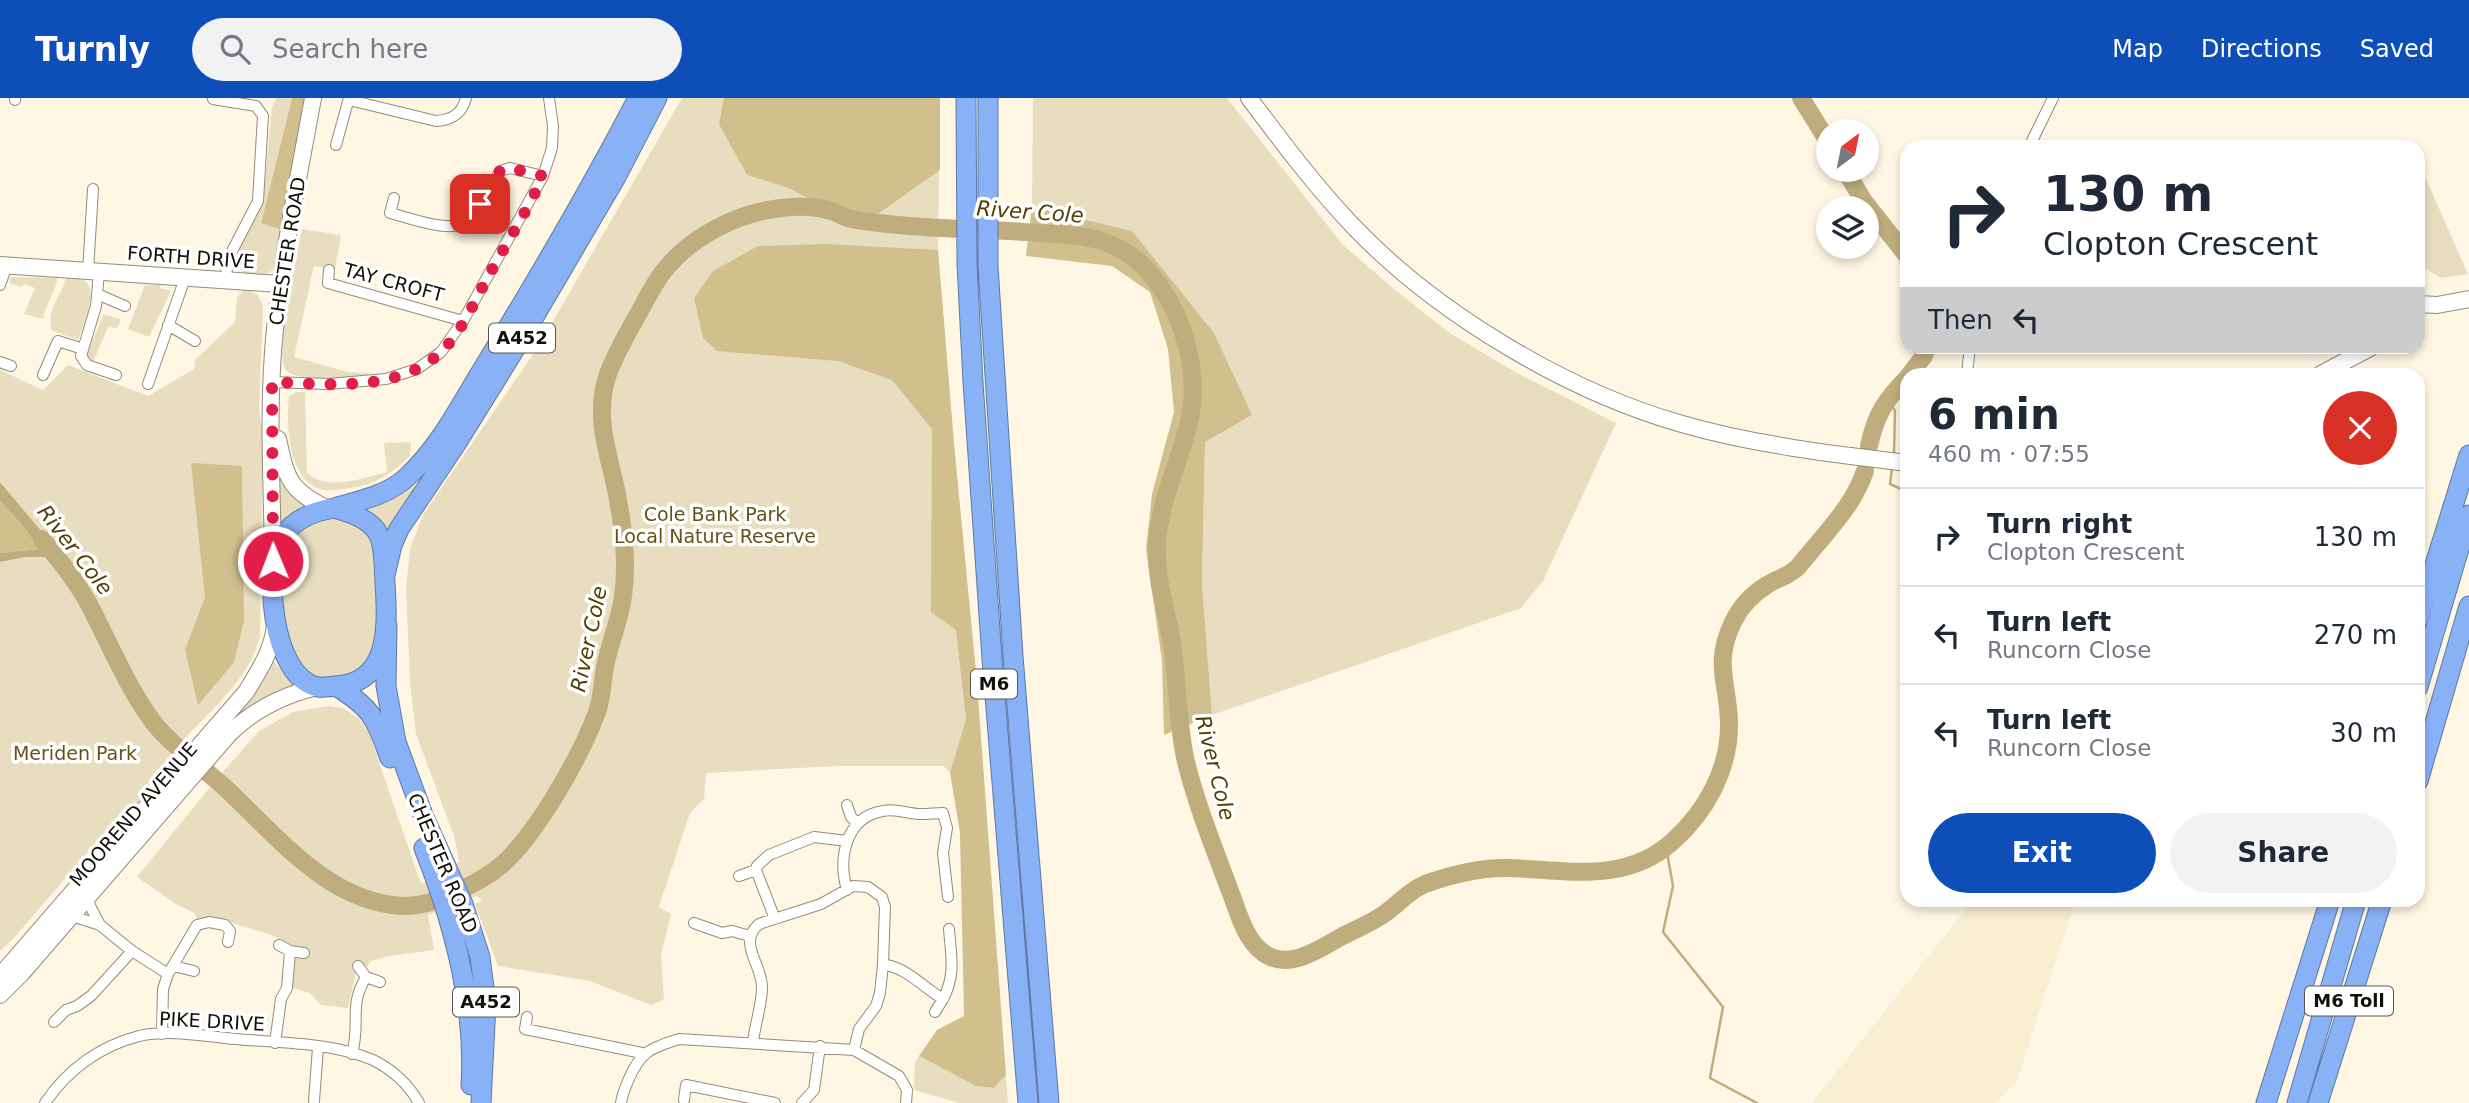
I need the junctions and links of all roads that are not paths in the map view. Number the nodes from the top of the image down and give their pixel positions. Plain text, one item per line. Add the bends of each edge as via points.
1 (313, 98) edge
2 (549, 98) edge
3 (638, 98) edge
4 (657, 98) edge
5 (967, 98) edge
6 (988, 98) edge
7 (1249, 98) edge
8 (2053, 98) edge
9 (213, 99) edge
10 (349, 99) edge
11 (465, 101) edge
12 (2032, 140) edge
13 (336, 145) dead end
14 (543, 176) junction
15 (93, 189) dead end
16 (394, 198) dead end
17 (3, 265) edge
18 (330, 270) dead end
19 (94, 271) junction
20 (185, 278) junction
21 (225, 281) junction
22 (280, 284) junction
23 (0, 285) edge
24 (97, 294) junction
25 (2469, 299) edge
26 (2425, 304) edge
27 (2437, 305) junction
28 (125, 306) dead end
29 (2425, 310) edge
30 (463, 321) junction
31 (168, 326) junction
32 (195, 341) dead end
33 (83, 349) junction
34 (2358, 354) edge
35 (0, 362) edge
36 (11, 366) dead end
37 (2333, 368) edge
38 (43, 375) dead end
39 (116, 375) dead end
40 (272, 382) junction
41 (148, 384) dead end
42 (271, 405) junction
43 (2469, 455) edge
44 (1900, 462) edge
45 (331, 508) junction
46 (2469, 514) edge
47 (273, 561) junction
48 (384, 575) junction
49 (2425, 596) edge
50 (2469, 606) edge
51 (275, 623) junction
52 (387, 625) junction
53 (2425, 663) edge
54 (326, 686) junction
55 (213, 741) junction
56 (2425, 757) edge
57 (173, 787) junction
58 (942, 799) dead end
59 (847, 806) dead end
60 (943, 813) junction
61 (857, 823) junction
62 (847, 841) junction
63 (437, 862) junction
64 (756, 870) junction
65 (739, 876) dead end
66 (847, 890) junction
67 (948, 897) dead end
68 (87, 900) junction
69 (2328, 907) edge
70 (2354, 907) edge
71 (2380, 907) edge
72 (455, 909) junction
73 (72, 916) junction
74 (775, 919) junction
75 (694, 923) dead end
76 (100, 925) junction
77 (949, 929) dead end
78 (750, 936) junction
79 (228, 942) dead end
80 (132, 951) junction
81 (304, 953) dead end
82 (883, 964) junction
83 (358, 966) dead end
84 (170, 970) junction
85 (194, 971) dead end
86 (0, 976) edge
87 (366, 977) junction
88 (380, 982) dead end
89 (0, 995) edge
90 (943, 999) junction
91 (936, 1012) dead end
92 (527, 1017) dead end
93 (54, 1022) dead end
94 (162, 1034) junction
95 (275, 1042) junction
96 (753, 1042) junction
97 (820, 1046) junction
98 (318, 1047) junction
99 (854, 1050) junction
100 (352, 1054) junction
101 (642, 1054) junction
102 (684, 1100) dead end
103 (314, 1101) edge
104 (45, 1103) edge
105 (419, 1103) edge
106 (470, 1103) edge
107 (481, 1103) edge
108 (621, 1103) edge
109 (775, 1103) edge
110 (802, 1103) edge
111 (906, 1103) edge
112 (1028, 1103) edge
113 (1049, 1103) edge
114 (2266, 1103) edge
115 (2297, 1103) edge
116 (2318, 1103) edge

1 - 22 main road, CHESTER ROAD
2 - 14 street via 554,126
3 - 45 highway, A452 via 440,438 406,479 387,491
4 - 48 highway, A452 via 521,339 399,528
5 - 112 highway, M6 via 967,264 992,659
6 - 113 highway, M6 via 988,266
7 - 44 main road via 1289,153 1355,228 1413,281 1502,342 1558,373 1682,424 1752,441
8 - 12 street
9 - 21 street via 256,106 263,116 258,201 229,257
10 - 11 street via 436,121 460,113
10 - 13 street
14 - 16 street via 510,168 500,171 470,220 457,227 390,213
14 - 30 street
15 - 19 street, FORTH DRIVE
17 - 19 main road, FORTH DRIVE
17 - 23 street, FORTH DRIVE
18 - 30 street, TAY CROFT via 328,283
19 - 20 main road, FORTH DRIVE
19 - 24 street, FORTH DRIVE
20 - 21 main road, FORTH DRIVE
20 - 31 street
21 - 22 main road, FORTH DRIVE
22 - 40 main road, CHESTER ROAD
24 - 28 street
24 - 33 street, FORTH DRIVE
25 - 27 main road
26 - 27 main road
27 - 29 main road
30 - 40 street via 441,352 403,374 364,382
31 - 32 street
31 - 41 street
33 - 38 street via 58,341
33 - 39 street via 80,356 87,365
34 - 37 main road
35 - 36 street
40 - 42 main road, CHESTER ROAD
42 - 45 main road, CHESTER ROAD via 288,479 308,499
42 - 47 main road, CHESTER ROAD
43 - 49 highway
45 - 47 highway, A452 via 294,524 283,535
45 - 48 highway, A452 via 361,518 379,534
46 - 53 highway
47 - 51 highway, A452
48 - 52 highway, A452
50 - 56 highway
51 - 54 highway, A452 via 284,654 300,678
51 - 55 main road, MOOREND AVENUE via 264,663
52 - 54 highway, A452 via 370,673 350,684
52 - 63 highway, CHESTER ROAD / A452 via 386,686 396,743
54 - 55 main road, MOOREND AVENUE via 262,707
54 - 63 highway, CHESTER ROAD / A452 via 362,703 372,713
55 - 57 main road, MOOREND AVENUE
57 - 68 main road, MOOREND AVENUE
57 - 86 main road, MOOREND AVENUE
58 - 60 street
59 - 61 street
60 - 61 street via 880,811
60 - 67 street
61 - 62 street
62 - 64 street via 814,837 769,855
62 - 66 street via 842,872
63 - 72 highway, CHESTER ROAD / A452
64 - 65 street
64 - 74 street
66 - 74 street
66 - 82 street via 862,885 882,897
68 - 73 main road, MOOREND AVENUE
68 - 76 street
69 - 114 highway
70 - 115 highway, M6 Toll
71 - 116 highway, M6 Toll
72 - 106 highway, CHESTER ROAD / A452 via 470,1038
72 - 107 highway, CHESTER ROAD / A452 via 478,949 486,1004
73 - 76 street
73 - 89 main road, MOOREND AVENUE
74 - 78 street via 759,924
75 - 78 street
76 - 80 street
77 - 90 street via 952,968
78 - 96 street via 762,985
79 - 84 street via 230,931 225,925 197,925
80 - 84 street
80 - 93 street via 90,996
81 - 95 street via 284,948 287,988
82 - 90 street via 899,967
82 - 99 street via 876,1006 859,1029
83 - 87 street
84 - 85 street
84 - 94 street via 163,989
87 - 88 street
87 - 100 street via 355,1005 357,1032
90 - 91 street
92 - 101 street via 524,1029
94 - 95 street, PIKE DRIVE
94 - 104 street, PIKE DRIVE via 140,1036 91,1056 71,1071
95 - 98 street, PIKE DRIVE
96 - 97 street
96 - 101 street via 679,1039
97 - 99 street
97 - 110 street via 814,1090
98 - 100 street, PIKE DRIVE
98 - 103 street
99 - 111 street via 899,1076 907,1090
100 - 105 street, PIKE DRIVE via 386,1067
101 - 108 street
102 - 109 street via 686,1085

